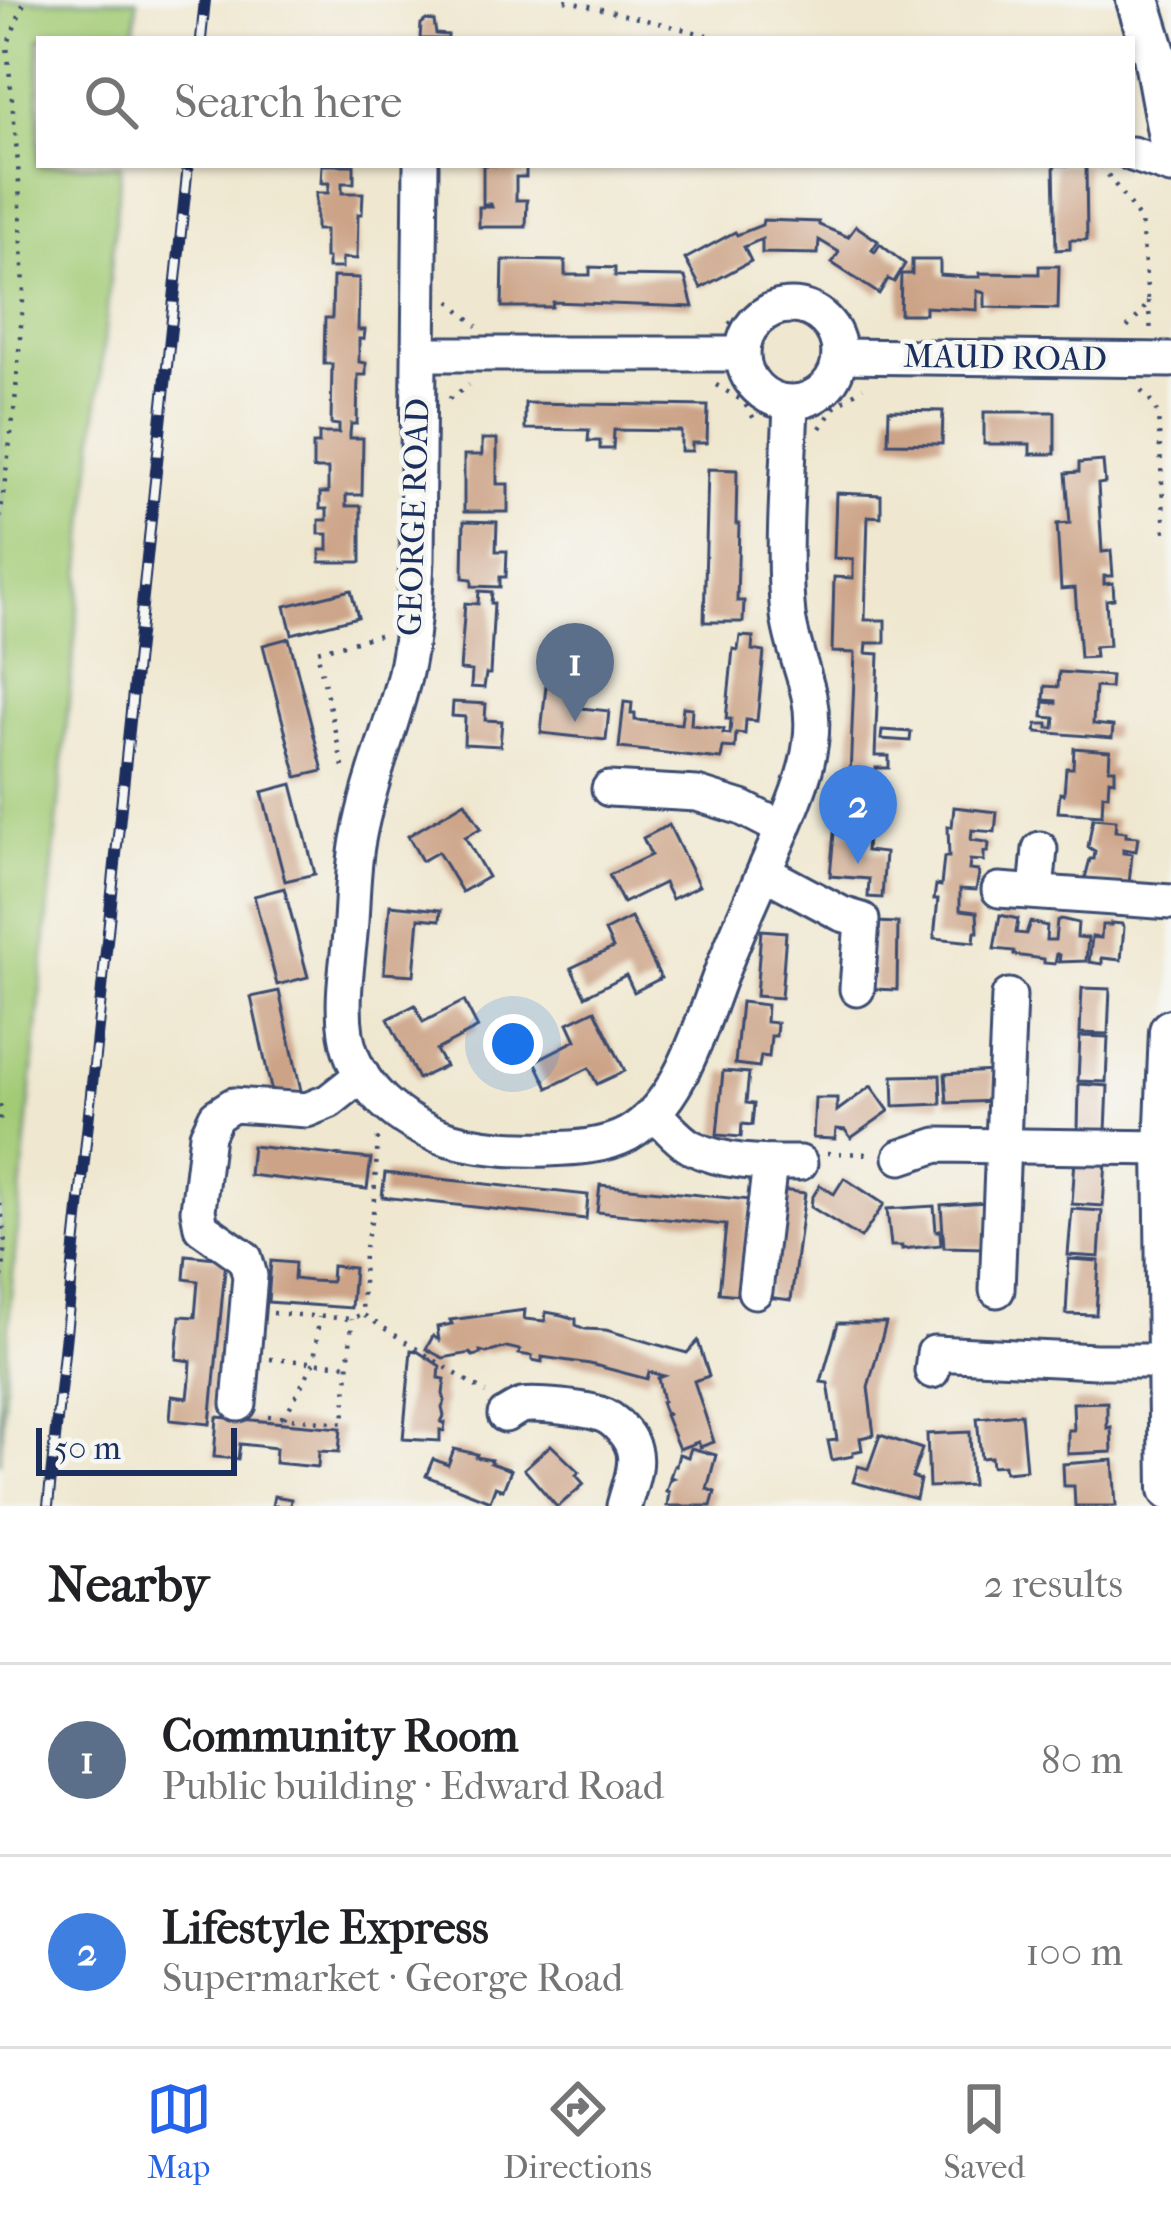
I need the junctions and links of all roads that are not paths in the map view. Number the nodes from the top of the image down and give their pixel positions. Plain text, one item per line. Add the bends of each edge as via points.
1 (1152, 21) edge
2 (1171, 143) edge
3 (1135, 155) edge
4 (1171, 167) edge
5 (421, 168) edge
6 (733, 341) junction
7 (420, 354) junction
8 (839, 356) junction
9 (1171, 360) edge
10 (790, 403) junction
11 (610, 789) dead end
12 (783, 830) junction
13 (1040, 850) dead end
14 (764, 872) junction
15 (999, 890) dead end
16 (1036, 891) junction
17 (1171, 902) edge
18 (857, 989) dead end
19 (1009, 996) dead end
20 (1171, 1031) edge
21 (371, 1086) junction
22 (654, 1114) junction
23 (1004, 1146) junction
24 (1166, 1148) junction
25 (901, 1156) road end
26 (998, 1290) dead end
27 (755, 1291) dead end
28 (1167, 1361) junction
29 (932, 1371) dead end
30 (238, 1404) road end
31 (505, 1415) road end
32 (1170, 1452) edge
33 (1171, 1489) edge
34 (624, 1506) edge

1 - 2 main road
3 - 4 street
5 - 7 street, GEORGE ROAD
6 - 7 street
6 - 8 street via 761,316 802,307 822,317
6 - 10 street via 749,379
7 - 21 street, GEORGE ROAD via 414,622 358,836 346,973 346,1034
8 - 9 street, MAUD ROAD
8 - 10 street via 824,389
10 - 12 street via 786,579 811,738 805,779
11 - 12 street via 697,794
12 - 14 street
13 - 16 street
14 - 18 street via 862,920
14 - 22 street via 699,1034
15 - 16 street
16 - 17 street
19 - 23 street
20 - 24 main road
21 - 22 street via 424,1131 526,1150 584,1148 626,1135
21 - 30 street via 307,1110 233,1105 216,1115 207,1135 201,1227 245,1258 250,1276
22 - 27 street via 688,1146 785,1163
23 - 24 street
23 - 25 street via 938,1145
23 - 26 street
24 - 28 main road
28 - 29 street via 934,1353
28 - 32 main road
31 - 34 street via 540,1406 602,1414 616,1424 635,1462
32 - 33 main road

